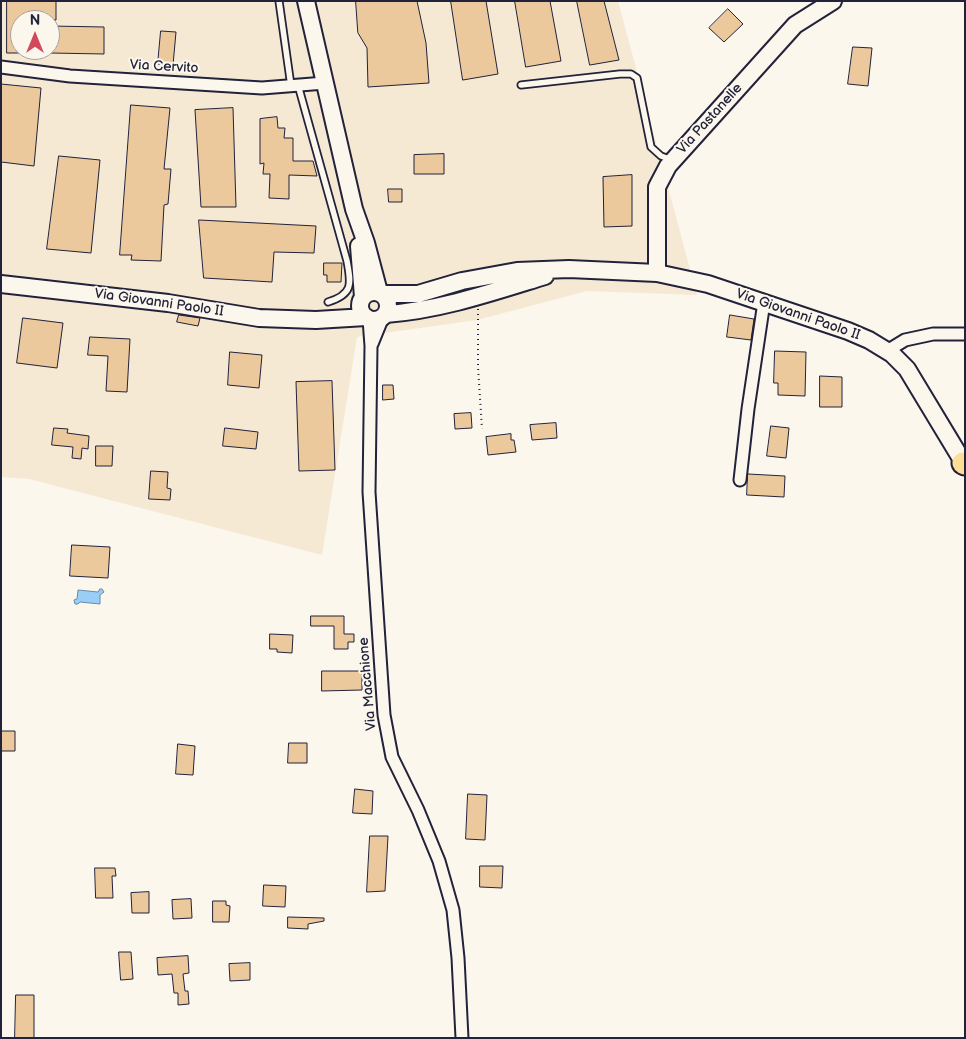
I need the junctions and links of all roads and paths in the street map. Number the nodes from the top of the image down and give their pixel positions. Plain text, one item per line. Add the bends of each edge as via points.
1 (279, 1) edge
2 (306, 1) edge
3 (833, 1) edge
4 (1, 67) edge
5 (325, 83) junction
6 (294, 85) junction
7 (521, 85) dead end
8 (673, 161) junction
9 (354, 209) junction
10 (568, 269) junction
11 (657, 272) junction
12 (1, 284) edge
13 (381, 293) junction
14 (477, 297) junction
15 (328, 302) dead end
16 (764, 302) junction
17 (371, 311) junction
18 (965, 333) edge
19 (887, 350) junction
20 (482, 429) dead end
21 (964, 464) edge
22 (740, 480) dead end
23 (462, 1038) edge

1 - 6 lane
2 - 5 street
3 - 8 street, Via Pastanelle via 795,25
4 - 6 street, Via Cervito via 70,76 262,88
5 - 6 street, Via Cervito
5 - 9 street
6 - 15 lane via 351,279 344,296
7 - 8 lane via 631,74 637,78 651,147
8 - 11 street, Via Pastanelle via 657,187
9 - 13 street
9 - 17 street
10 - 11 street, Via Giovanni Paolo II
10 - 13 street, Via Giovanni Paolo II via 518,271 462,281 418,294
10 - 14 street, Via Giovanni Paolo II
11 - 16 street, Via Giovanni Paolo II
12 - 17 street, Via Giovanni Paolo II via 168,303 259,318 316,320 344,312
13 - 17 street, Via Giovanni Paolo II via 370,292
13 - 17 street via 389,306
14 - 17 street, Via Giovanni Paolo II via 419,311
14 - 20 path
16 - 19 street, Via Giovanni Paolo II via 848,331
16 - 22 street
17 - 23 street, Via Macchione via 370,492 384,715 392,757 439,861 453,910
18 - 19 street via 933,334 905,340
19 - 21 street, Via Giovanni Paolo II via 912,377

